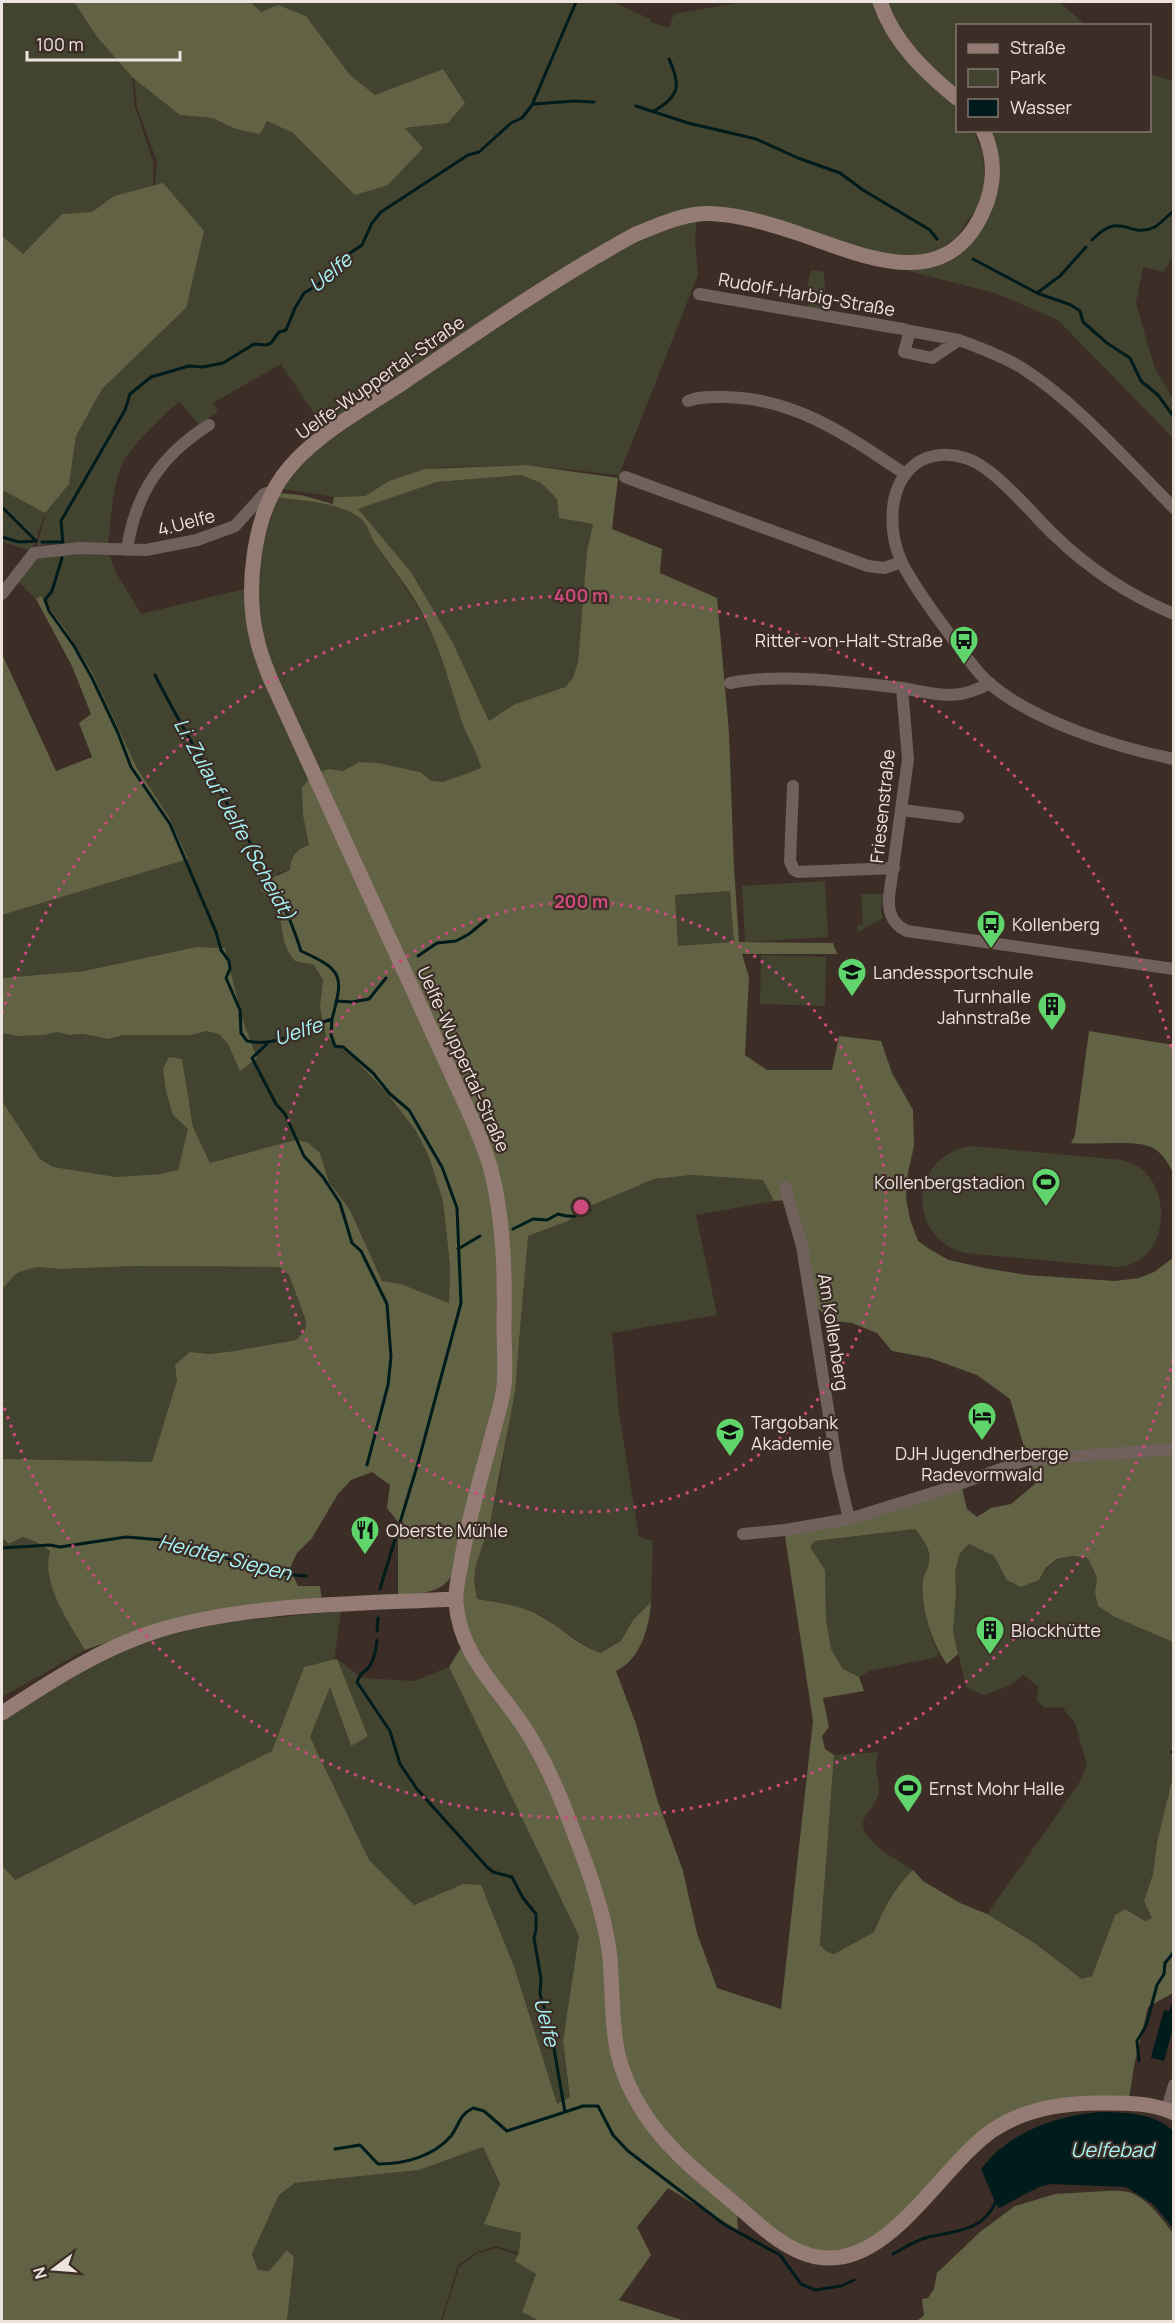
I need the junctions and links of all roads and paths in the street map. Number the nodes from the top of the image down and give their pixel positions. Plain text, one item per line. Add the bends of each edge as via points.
1 (880, 2) edge
2 (956, 98) edge
3 (984, 132) edge
4 (699, 294) dead end
5 (910, 331) junction
6 (959, 340) junction
7 (688, 401) dead end
8 (209, 425) dead end
9 (905, 474) junction
10 (625, 477) dead end
11 (273, 491) junction
12 (1173, 508) edge
13 (127, 550) junction
14 (902, 562) junction
15 (2, 594) edge
16 (1173, 614) edge
17 (730, 683) dead end
18 (990, 683) junction
19 (902, 688) junction
20 (1173, 759) edge
21 (793, 786) dead end
22 (902, 810) junction
23 (958, 817) dead end
24 (894, 868) junction
25 (1173, 969) edge
26 (785, 1187) dead end
27 (1173, 1449) edge
28 (849, 1519) junction
29 (743, 1534) dead end
30 (455, 1599) junction
31 (2, 1713) edge
32 (1173, 2085) edge
33 (1170, 2111) edge

1 - 2 main road via 902,44
3 - 11 main road, Uelfe-Wuppertal-Straße via 993,165 987,202 971,232 946,253 918,263 886,262 776,225 716,213 689,215 656,225 559,280 327,434 291,465
4 - 5 street, Rudolf-Harbig-Straße
5 - 6 street
5 - 6 street, Rudolf-Harbig-Straße via 904,352 932,358
6 - 12 street via 1003,358 1038,379 1067,402
7 - 9 street via 734,397 771,402 853,438
8 - 13 street, 4.Uelfe via 182,444 154,474 135,514
9 - 14 street via 894,496 892,515
9 - 16 street via 921,461 943,454 978,463 1084,561 1126,592
10 - 14 street via 868,566 884,568
11 - 13 street, 4.Uelfe via 264,494 243,519 224,531 156,549
11 - 30 main road, Uelfe-Wuppertal-Straße via 260,529 251,587 263,658 474,1125 497,1198 504,1297 503,1391 467,1530
13 - 15 street, 4.Uelfe via 79,548 34,553
14 - 18 street via 939,619
17 - 19 street via 777,679
18 - 19 street via 953,696
18 - 20 street via 1026,707 1095,738
19 - 22 street, Friesenstraße via 908,759
21 - 24 street via 790,861 794,870
22 - 23 street
22 - 24 street, Friesenstraße
24 - 25 street, Friesenstraße via 889,908 897,925 907,931
26 - 28 street, Am Kollenberg via 802,1246
27 - 28 street via 1026,1460
28 - 29 street
30 - 31 main road via 250,1611 163,1630 93,1657
30 - 33 main road, Uelfe-Wuppertal-Straße via 466,1644 532,1739 586,1864 610,1955 616,2053 633,2094 658,2132 681,2157 770,2233 796,2250 816,2257 853,2253 877,2243 902,2222 988,2133 1007,2121 1071,2104 1142,2104
32 - 33 street

